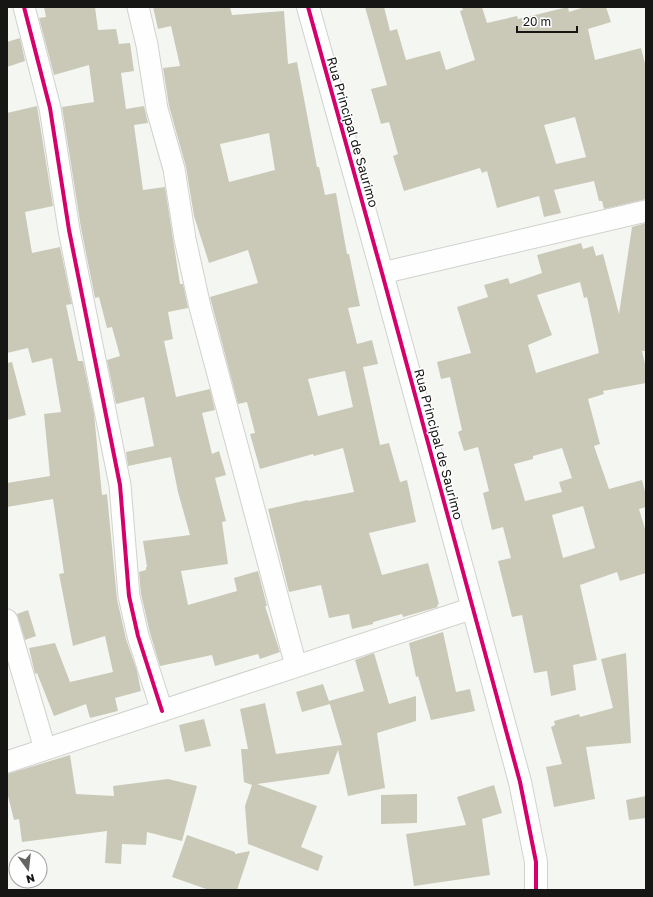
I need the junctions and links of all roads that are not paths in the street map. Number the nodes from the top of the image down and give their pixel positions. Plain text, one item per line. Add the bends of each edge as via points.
1 (24, 7) edge
2 (138, 7) edge
3 (308, 7) edge
4 (646, 211) edge
5 (382, 273) junction
6 (473, 608) junction
7 (7, 620) edge
8 (296, 666) junction
9 (162, 711) junction
10 (46, 749) junction
11 (7, 762) edge
12 (536, 890) edge

1 - 9 street via 50,108 69,230 120,485 129,596 138,636
2 - 8 street via 157,109 174,169 185,239 200,307
3 - 5 street, Rua Principal de Saurimo
4 - 5 street
5 - 6 street, Rua Principal de Saurimo
6 - 8 street
6 - 12 street, Rua Principal de Saurimo via 520,782 536,862
7 - 10 street
8 - 9 street
9 - 10 street
10 - 11 street

